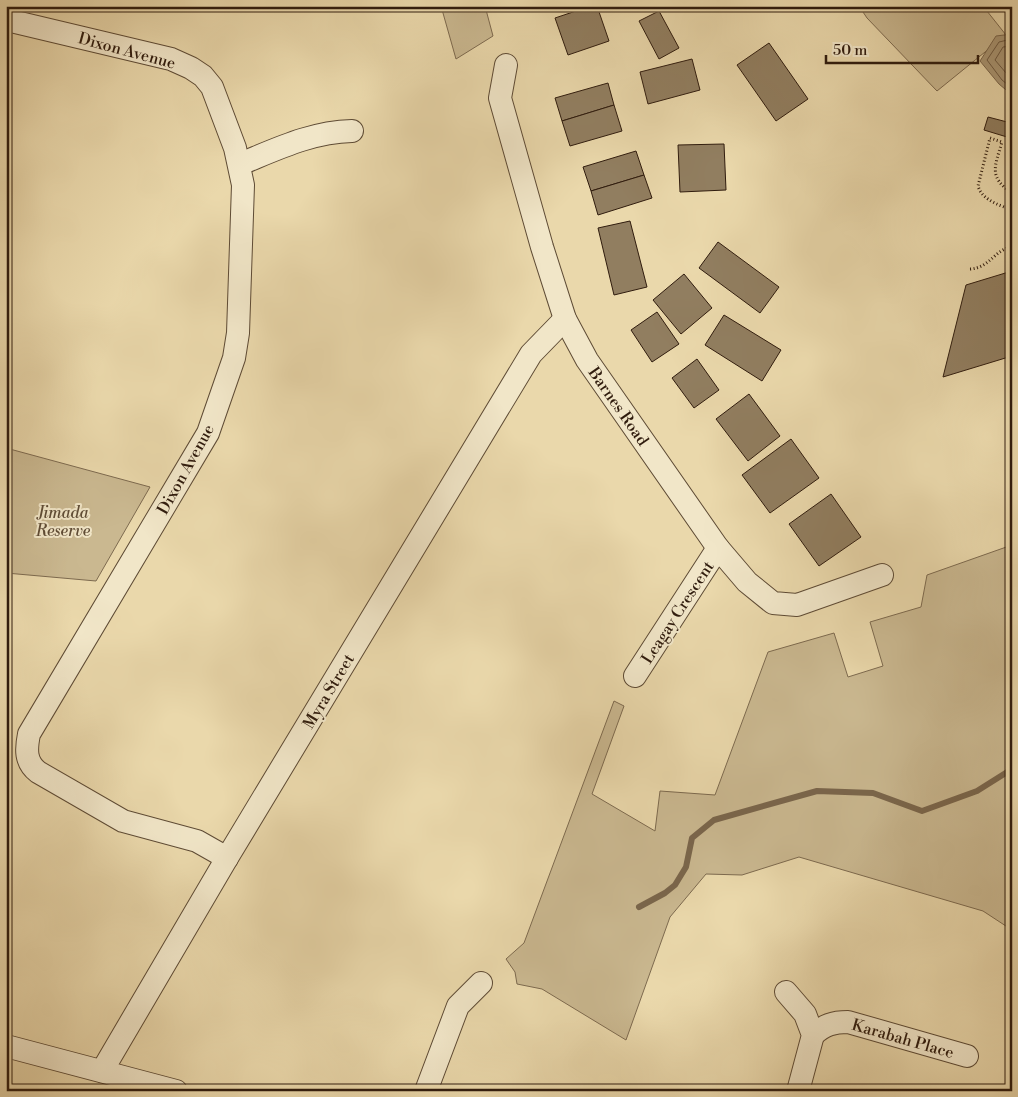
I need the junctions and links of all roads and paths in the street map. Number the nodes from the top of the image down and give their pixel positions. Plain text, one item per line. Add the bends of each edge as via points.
1 (8, 17) edge
2 (506, 65) dead end
3 (352, 131) dead end
4 (240, 164) junction
5 (1012, 193) edge
6 (1012, 202) edge
7 (1011, 210) edge
8 (1012, 246) edge
9 (970, 269) dead end
10 (565, 319) junction
11 (718, 548) junction
12 (882, 575) dead end
13 (635, 676) dead end
14 (226, 858) junction
15 (481, 983) dead end
16 (786, 992) dead end
17 (813, 1035) junction
18 (6, 1046) edge
19 (967, 1056) dead end
20 (102, 1071) junction
21 (176, 1091) edge
22 (426, 1091) edge
23 (798, 1091) edge

1 - 4 street, Dixon Avenue via 171,60 204,76 212,87
2 - 10 street, Barnes Road via 500,98
3 - 4 street via 311,136
4 - 14 street, Dixon Avenue via 243,185 238,333 234,358 208,433 28,734 26,747 31,766 38,772 123,821 197,842
5 - 7 path via 996,179 1002,142 990,138 978,186 980,193
6 - 7 path
8 - 9 path via 980,269
10 - 11 street, Barnes Road via 586,360
10 - 14 street, Myra Street via 530,354
11 - 12 street, Barnes Road via 747,582 773,602 797,605
11 - 13 street, Leagay Crescent
14 - 20 street, Myra Street
15 - 22 street via 458,1006
16 - 17 street via 805,1014
17 - 19 street, Karabah Place via 821,1027 834,1022 848,1022
17 - 23 street
18 - 20 street
20 - 21 street

